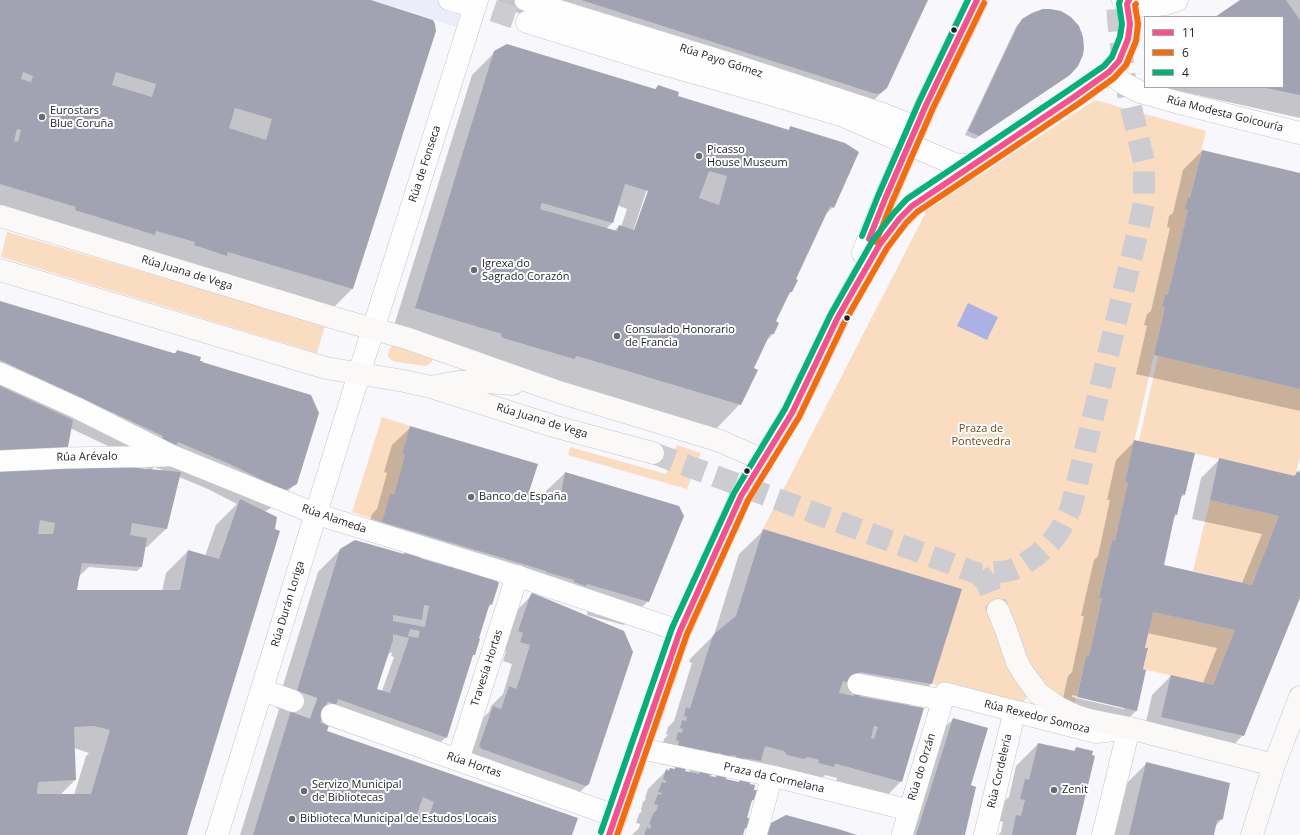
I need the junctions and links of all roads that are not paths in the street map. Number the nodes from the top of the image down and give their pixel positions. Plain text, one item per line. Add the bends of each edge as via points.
1 (449, 0) edge
2 (525, 0) tunnel mouth
3 (977, 0) edge
4 (1177, 0) edge
5 (1127, 1) edge
6 (476, 3) edge
7 (527, 22) tunnel mouth
8 (1109, 72) junction
9 (1300, 133) edge
10 (909, 144) junction
11 (970, 165) junction
12 (0, 216) edge
13 (0, 270) edge
14 (840, 314) junction
15 (374, 329) junction
16 (0, 373) edge
17 (359, 374) junction
18 (431, 387) junction
19 (559, 392) junction
20 (653, 453) tunnel mouth
21 (173, 456) junction
22 (763, 460) junction
23 (0, 461) edge
24 (316, 514) junction
25 (517, 576) junction
26 (998, 610) tunnel mouth
27 (680, 631) junction
28 (858, 684) dead end
29 (262, 690) junction
30 (944, 697) junction
31 (1300, 697) edge
32 (293, 701) tunnel mouth
33 (1022, 713) junction
34 (332, 715) tunnel mouth
35 (1129, 728) junction
36 (638, 748) junction
37 (458, 760) junction
38 (1274, 764) junction
39 (772, 776) junction
40 (909, 810) junction
41 (612, 825) edge
42 (217, 835) edge
43 (756, 835) edge
44 (902, 835) edge
45 (985, 835) edge
46 (1103, 835) edge
47 (1252, 835) edge

1 - 6 street
2 - 10 street, Rúa Payo Gómez via 881,113
3 - 10 street
4 - 5 street via 1149,6
5 - 8 street via 1130,24 1128,39 1119,61
6 - 15 street, Rúa de Fonseca
7 - 10 street, Rúa Payo Gómez via 840,115
8 - 9 street, Rúa Modesta Goicouría via 1140,92
8 - 11 street
10 - 11 street via 952,163
10 - 14 street
11 - 14 street via 912,206 900,218 880,244
12 - 15 main road, Rúa Juana de Vega
13 - 17 main road, Rúa Juana de Vega via 312,364
14 - 22 street via 792,413
15 - 17 street
15 - 19 main road, Rúa Juana de Vega
16 - 21 street, Rúa Alameda
17 - 18 main road, Rúa Juana de Vega
17 - 24 street, Rúa Durán Loriga
18 - 19 main road, Rúa Juana de Vega via 458,382 486,382
18 - 20 main road, Rúa Juana de Vega via 554,426
19 - 22 main road, Rúa Juana de Vega via 720,441
21 - 23 street, Rúa Arévalo
21 - 24 street, Rúa Alameda
22 - 27 street via 741,496
24 - 25 street, Rúa Alameda
24 - 29 street, Rúa Durán Loriga
25 - 27 street, Rúa Alameda
25 - 37 street, Travesía Hortas
26 - 35 main road, Rúa Rexedor Somoza via 1017,662 1038,693 1076,716
27 - 36 street
28 - 30 street
29 - 32 street
29 - 42 street, Rúa Durán Loriga
30 - 33 street, Rúa Rexedor Somoza
30 - 40 street, Rúa do Orzán
31 - 38 main road
33 - 35 street, Rúa Rexedor Somoza via 1096,732
33 - 45 street, Rúa Cordelería via 1013,718
34 - 37 street, Rúa Hortas
35 - 38 main road, Rúa Rexedor Somoza
35 - 46 street
36 - 39 street, Praza da Cormelana
36 - 41 street
37 - 41 street, Rúa Hortas
38 - 47 main road
39 - 40 street, Praza da Cormelana
39 - 43 street
40 - 44 street, Rúa do Orzán

